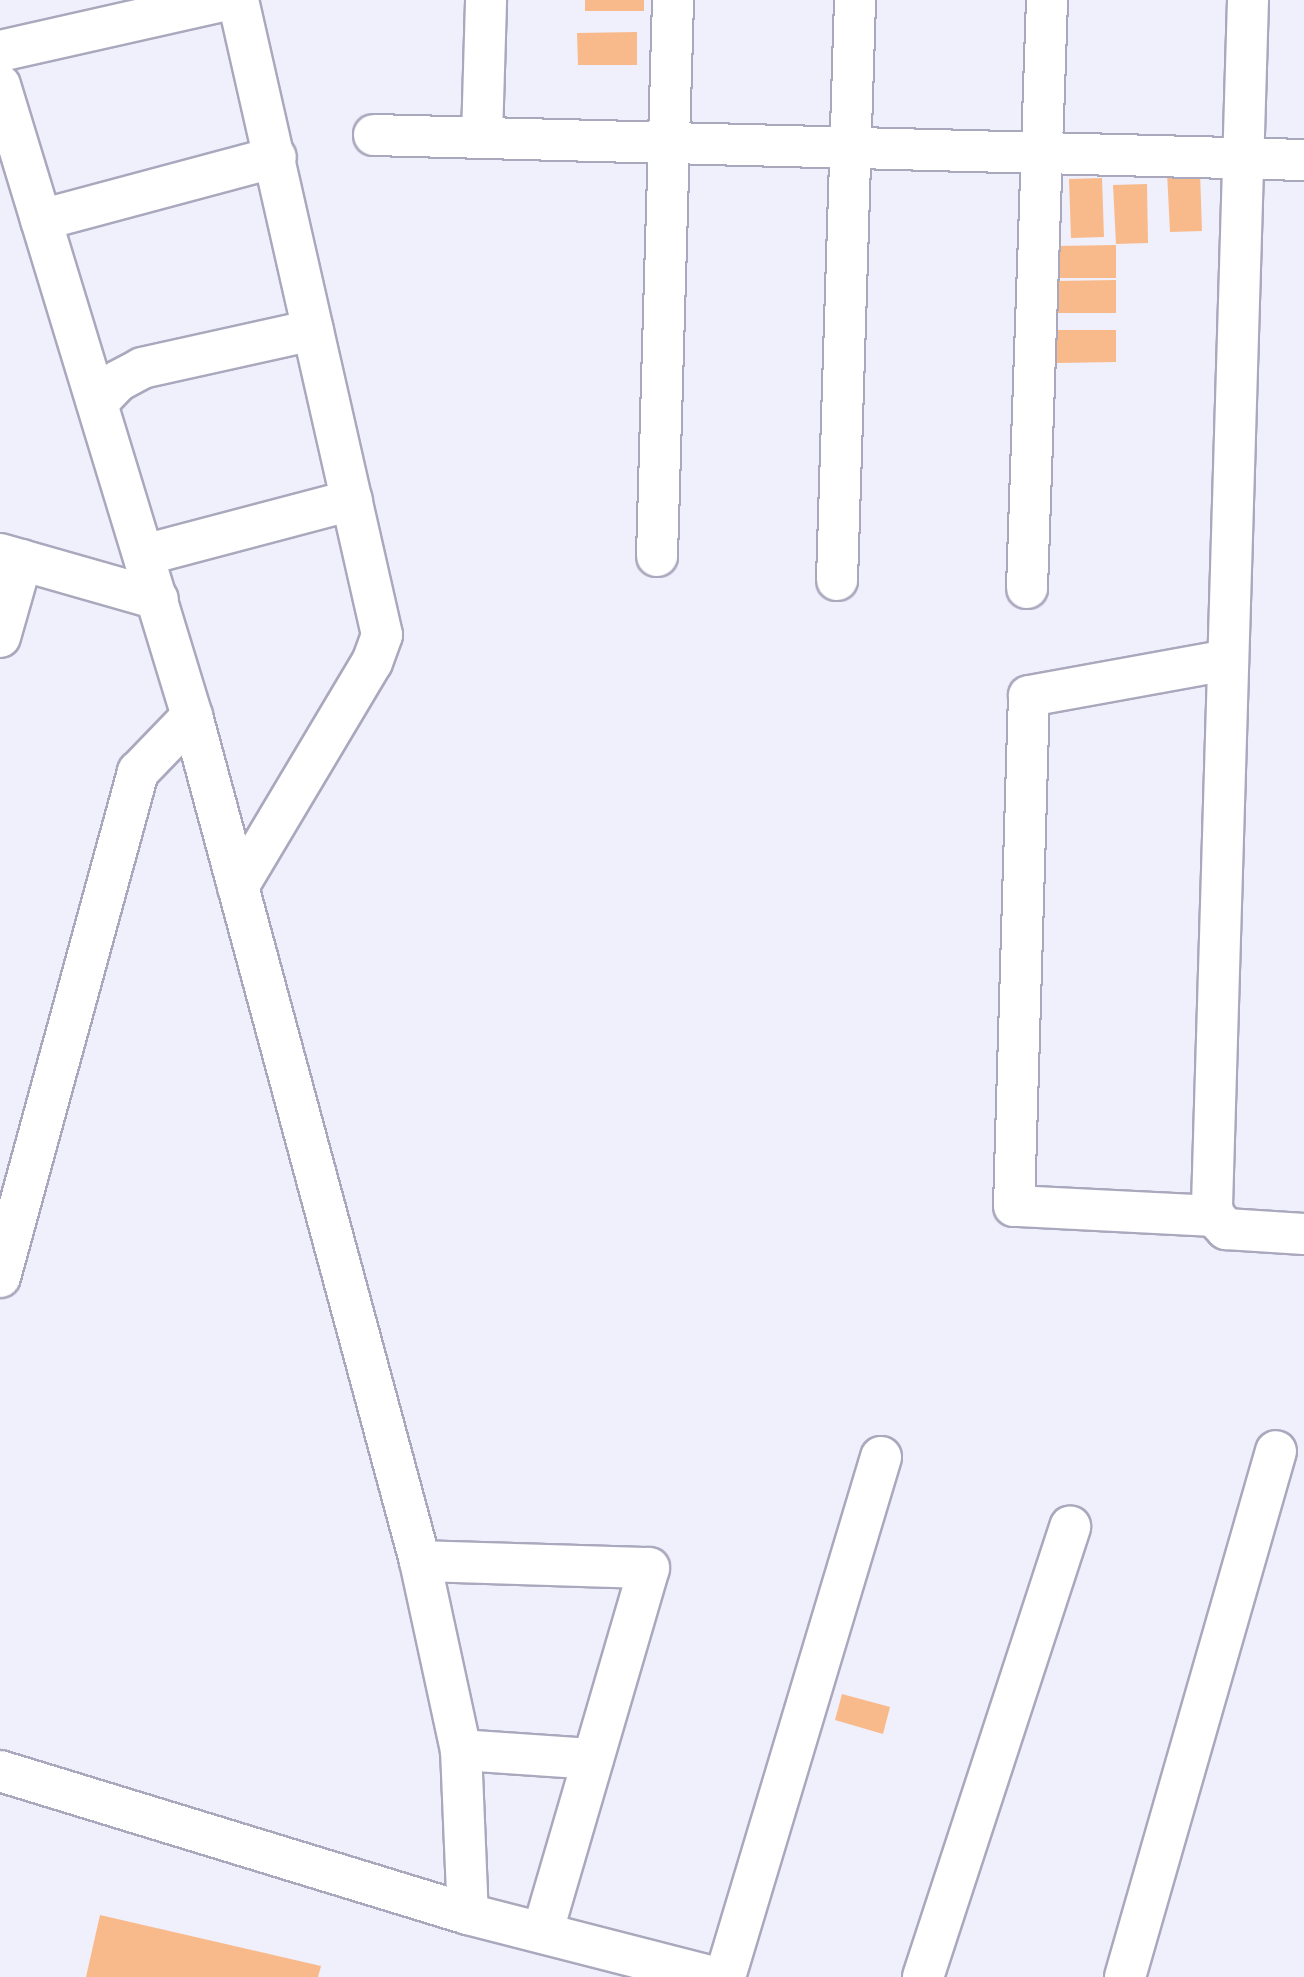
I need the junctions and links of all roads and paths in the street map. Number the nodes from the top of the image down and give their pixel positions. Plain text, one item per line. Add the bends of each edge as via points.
1 (227, 0) edge
2 (238, 0) edge
3 (486, 0) edge
4 (673, 0) edge
5 (855, 0) edge
6 (1047, 0) edge
7 (1248, 0) edge
8 (0, 51) edge
9 (0, 85) edge
10 (374, 135) dead end
11 (482, 137) junction
12 (669, 143) junction
13 (850, 147) junction
14 (1042, 152) junction
15 (276, 157) junction
16 (1244, 158) junction
17 (1304, 160) edge
18 (41, 220) junction
19 (313, 330) junction
20 (97, 403) junction
21 (352, 500) junction
22 (144, 555) junction
23 (657, 556) dead end
24 (11, 557) edge
25 (837, 580) dead end
26 (1027, 588) dead end
27 (158, 599) junction
28 (0, 637) edge
29 (1228, 660) junction
30 (192, 716) junction
31 (238, 887) junction
32 (1214, 1216) junction
33 (1304, 1234) edge
34 (0, 1277) edge
35 (1276, 1451) dead end
36 (881, 1457) dead end
37 (1070, 1526) dead end
38 (420, 1561) junction
39 (461, 1750) junction
40 (593, 1759) junction
41 (0, 1771) edge
42 (468, 1914) junction
43 (542, 1933) junction
44 (713, 1977) edge
45 (725, 1977) edge
46 (923, 1977) edge
47 (1125, 1977) edge

1 - 8 street
2 - 15 street
3 - 11 street
4 - 12 street
5 - 13 street
6 - 14 street
7 - 16 street
9 - 18 street
10 - 11 street
11 - 12 street
12 - 13 street
12 - 23 street
13 - 14 street
13 - 25 street
14 - 16 street
14 - 26 street
15 - 18 street
15 - 19 street
16 - 17 street
16 - 29 street
18 - 20 street
19 - 20 street via 142,368 118,381
19 - 21 street
20 - 22 street
21 - 22 street
21 - 31 street via 382,635 372,662
22 - 27 street
24 - 27 street
24 - 28 street
27 - 30 street
29 - 32 street
29 - 32 street via 1029,696 1014,1206
30 - 31 street
30 - 34 street via 138,772
31 - 38 street
32 - 33 street via 1226,1229
35 - 47 street
36 - 45 street
37 - 46 street
38 - 39 street
38 - 40 street via 649,1568
39 - 40 street
39 - 42 street
40 - 43 street
41 - 42 street
42 - 43 street
43 - 44 street

